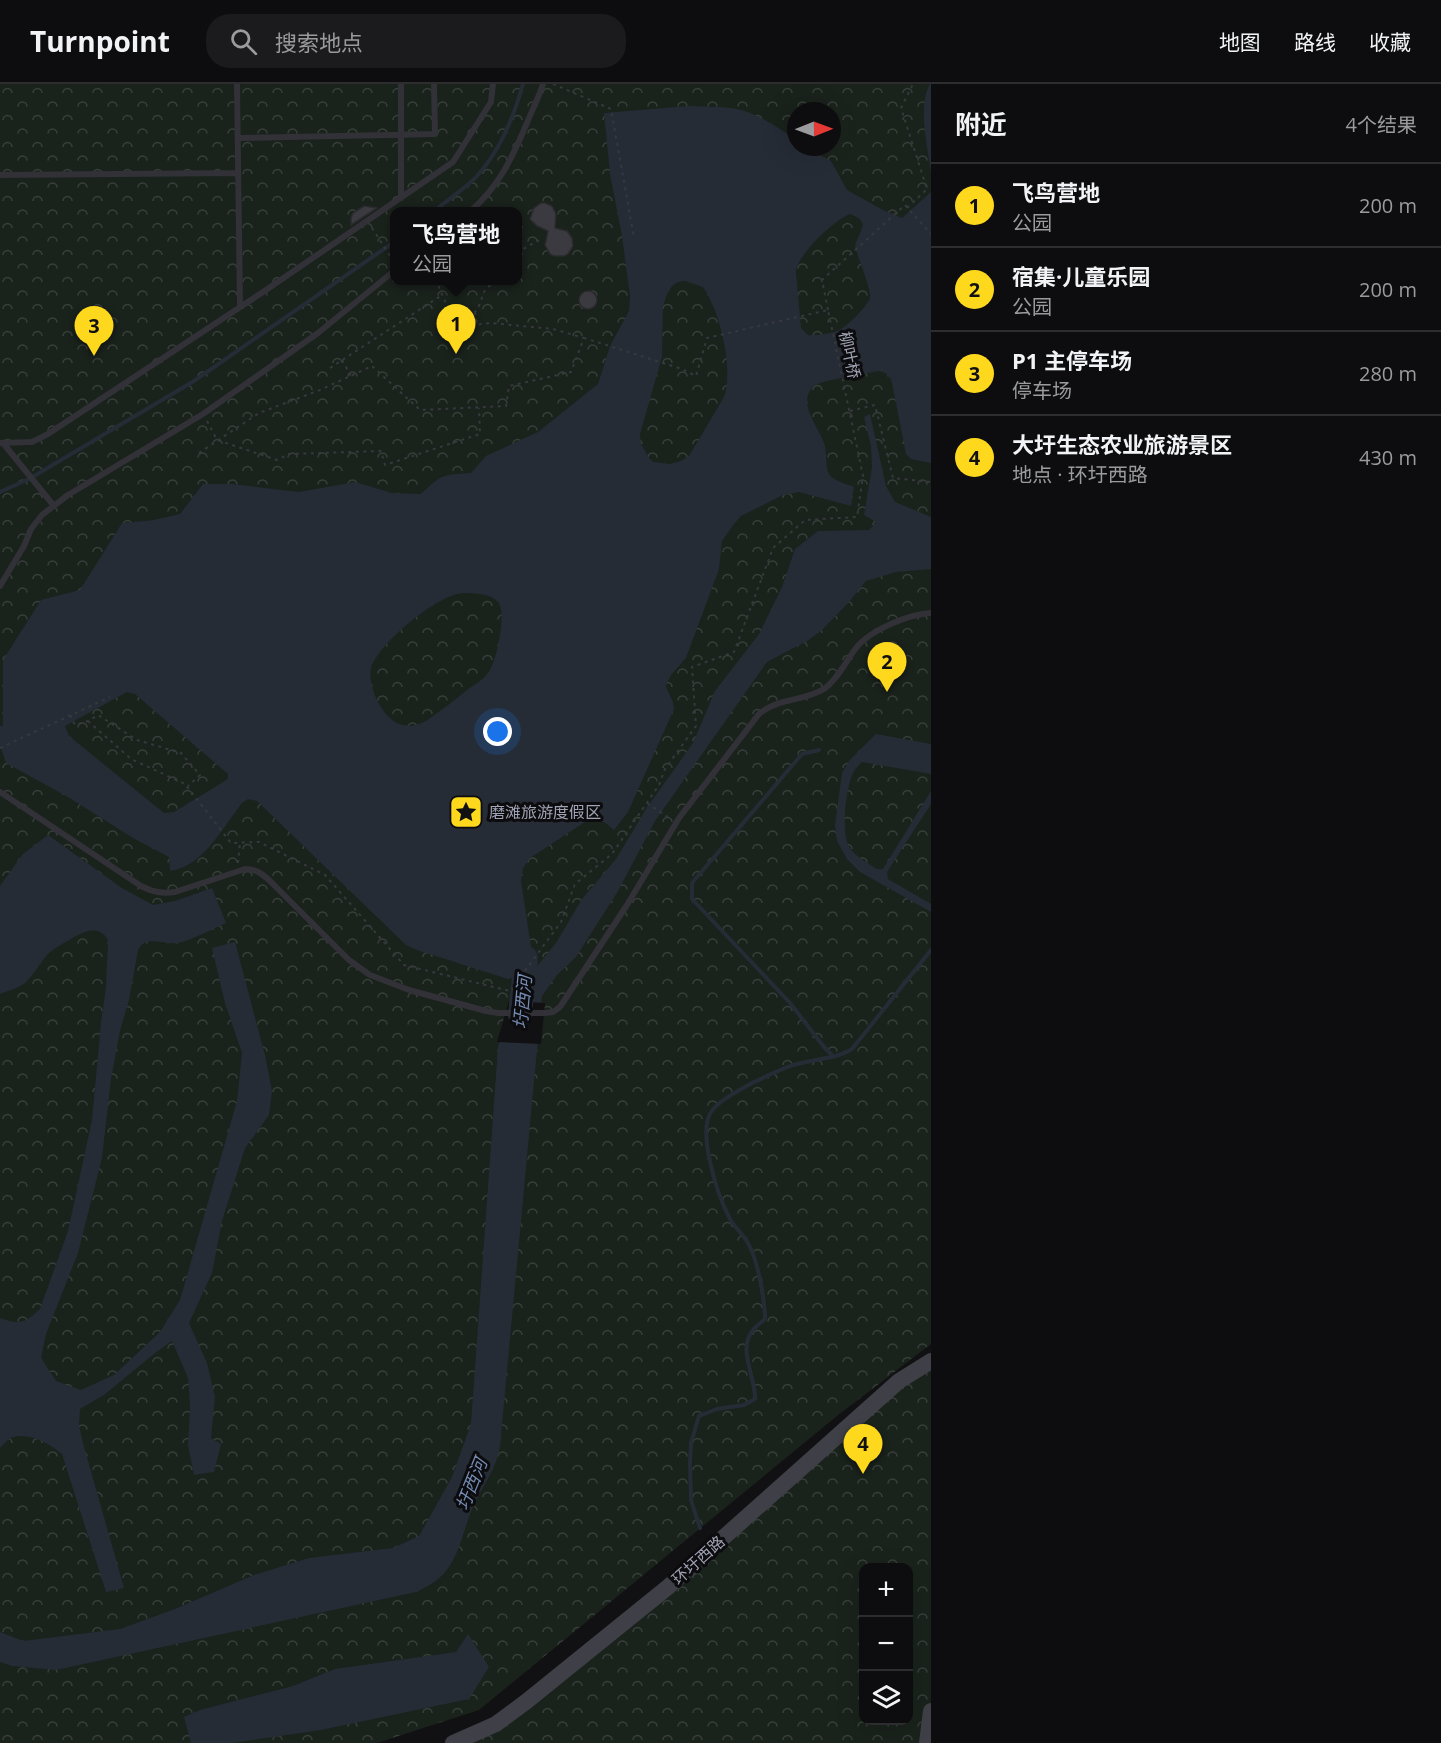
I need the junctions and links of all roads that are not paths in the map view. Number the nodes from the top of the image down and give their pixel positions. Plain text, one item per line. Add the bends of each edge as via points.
1 (237, 84) edge
2 (401, 84) edge
3 (434, 84) edge
4 (493, 84) edge
5 (543, 84) edge
6 (401, 134) junction
7 (238, 138) junction
8 (238, 173) junction
9 (0, 175) edge
10 (401, 197) junction
11 (475, 207) edge
12 (390, 274) edge
13 (240, 306) junction
14 (2, 443) edge
15 (54, 506) junction
16 (0, 586) edge
17 (931, 613) edge
18 (0, 792) edge
19 (931, 1361) edge
20 (931, 1711) edge
21 (453, 1743) edge
22 (927, 1743) edge

1 - 7 lane
2 - 6 lane
3 - 6 lane via 435,134
4 - 10 lane via 491,102 453,162
5 - 11 lane via 517,147 502,174
6 - 7 lane
6 - 10 lane
7 - 8 lane
8 - 9 lane
8 - 13 lane
10 - 13 lane
12 - 15 lane via 318,333 203,414
13 - 14 lane via 48,434 32,442
14 - 15 lane
15 - 16 lane via 32,528
17 - 18 lane via 913,615 868,637 822,690 765,708 676,823 627,905 553,1012 498,1013 409,990 370,975 349,960 264,875 250,869 175,892 153,892
19 - 21 street, 环圩西路 via 899,1381 668,1587 527,1701 496,1724
20 - 22 street

